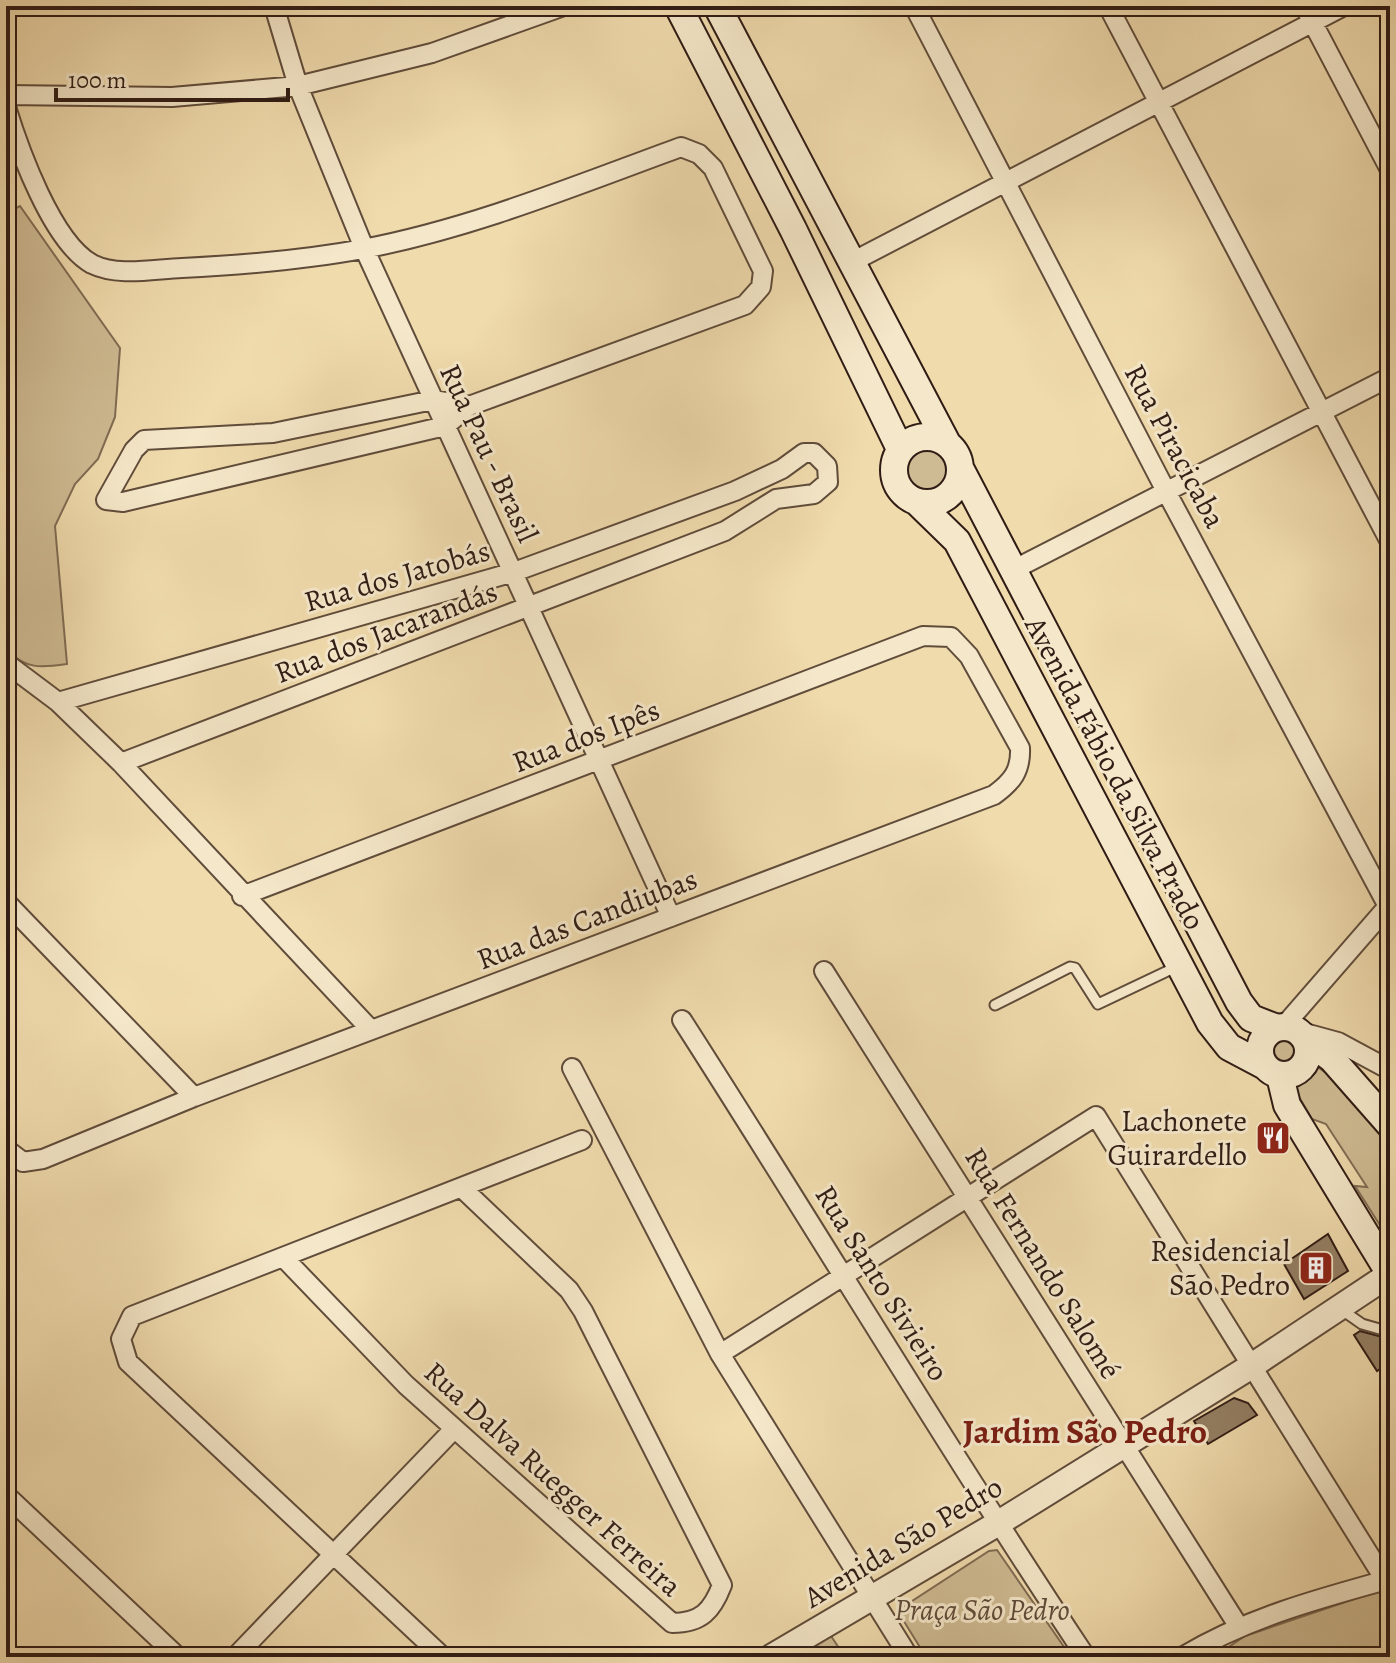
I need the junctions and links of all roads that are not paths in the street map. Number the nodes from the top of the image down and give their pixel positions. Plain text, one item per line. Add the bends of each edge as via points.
1 (274, 6) edge
2 (564, 6) edge
3 (678, 6) edge
4 (717, 6) edge
5 (914, 6) edge
6 (1108, 6) edge
7 (1344, 6) edge
8 (1308, 14) edge
9 (298, 86) junction
10 (6, 95) edge
11 (1158, 102) junction
12 (6, 107) edge
13 (1390, 170) edge
14 (1005, 182) junction
15 (364, 248) junction
16 (850, 263) junction
17 (1390, 377) edge
18 (433, 400) junction
19 (469, 406) junction
20 (1322, 413) junction
21 (445, 426) junction
22 (947, 443) junction
23 (900, 449) junction
24 (827, 466) joint
25 (960, 468) junction
26 (1167, 493) junction
27 (917, 502) junction
28 (1390, 542) edge
29 (1011, 571) junction
30 (514, 572) junction
31 (530, 607) junction
32 (951, 637) joint
33 (6, 663) edge
34 (58, 702) junction
35 (601, 761) junction
36 (121, 763) junction
37 (242, 896) junction
38 (6, 902) edge
39 (1389, 907) edge
40 (671, 917) junction
41 (1179, 965) junction
42 (824, 971) dead end
43 (995, 1005) dead end
44 (682, 1020) dead end
45 (371, 1030) junction
46 (1291, 1031) junction
47 (572, 1068) dead end
48 (1272, 1070) junction
49 (1390, 1070) edge
50 (194, 1097) junction
51 (1390, 1125) edge
52 (582, 1140) dead end
53 (6, 1149) edge
54 (463, 1189) junction
55 (969, 1197) junction
56 (283, 1257) junction
57 (1389, 1264) edge
58 (846, 1276) junction
59 (1339, 1308) junction
60 (1390, 1332) edge
61 (720, 1354) junction
62 (1250, 1367) junction
63 (454, 1429) junction
64 (1124, 1443) junction
65 (6, 1495) edge
66 (997, 1524) junction
67 (333, 1555) junction
68 (1388, 1579) edge
69 (871, 1599) junction
70 (1239, 1627) junction
71 (178, 1657) edge
72 (235, 1657) edge
73 (443, 1657) edge
74 (771, 1657) edge
75 (909, 1657) edge
76 (1086, 1657) edge
77 (1182, 1657) edge

1 - 9 street, Rua Pau - Brasil
2 - 9 street via 432,53
3 - 23 main road
4 - 16 main road
5 - 14 street, Rua Piracicaba
6 - 11 street
7 - 8 street
8 - 11 street
8 - 13 street
9 - 10 street via 172,97
9 - 15 street, Rua Pau - Brasil
11 - 14 street
11 - 20 street
12 - 15 street via 47,209 81,256 94,265 112,271 238,265
14 - 16 street
14 - 26 street, Rua Piracicaba
15 - 18 street, Rua Pau - Brasil
15 - 19 street via 498,214 681,147 699,154 713,168 763,271 761,287 745,305
16 - 22 main road
17 - 20 street
18 - 19 street
18 - 21 street, Rua Pau - Brasil
18 - 21 street via 273,433 144,440 106,500 123,502
19 - 21 street
20 - 26 street
20 - 28 street
21 - 30 street, Rua Pau - Brasil
22 - 23 main road via 918,437
22 - 25 main road
23 - 27 main road via 894,480
24 - 30 street, Rua dos Jatobás via 814,453 804,453 735,491
24 - 31 street, Rua dos Jacarandás via 828,482 814,494 776,499 725,531
25 - 27 main road via 947,497
25 - 29 main road, Avenida Fábio da Silva Prado
26 - 29 street
26 - 39 street, Rua Piracicaba
27 - 41 main road, Avenida Fábio da Silva Prado via 957,541
29 - 46 main road, Avenida Fábio da Silva Prado via 1239,1002 1251,1018
30 - 31 street, Rua Pau - Brasil
30 - 34 street, Rua dos Jatobás
31 - 35 street, Rua Pau - Brasil
31 - 36 street, Rua dos Jacarandás
32 - 35 street, Rua dos Ipês via 923,636
32 - 40 street, Rua das Candiubas via 969,656 1020,748 1021,764 1005,787
33 - 34 street
34 - 36 street
35 - 37 street, Rua dos Ipês
35 - 40 street, Rua Pau - Brasil
36 - 37 street
37 - 45 street
38 - 50 street
39 - 46 street
40 - 45 street, Rua das Candiubas
41 - 43 lane via 1098,1004 1070,967
41 - 48 main road, Avenida Fábio da Silva Prado via 1229,1047
42 - 55 street, Rua Fernando Salomé
44 - 58 street, Rua Santo Sivieiro
45 - 50 street, Rua das Candiubas
46 - 48 main road via 1261,1043
46 - 48 main road via 1307,1061 1296,1073
46 - 49 street via 1338,1042
46 - 51 main road, Avenida Fábio da Silva Prado via 1332,1059
47 - 61 street
48 - 57 main road via 1287,1105
50 - 53 street, Rua das Candiubas via 43,1159 23,1162
52 - 54 street
54 - 56 street
54 - 63 street, Rua Dalva Ruegger Ferreira via 569,1290 583,1311 722,1585 713,1609 691,1623 672,1623
55 - 58 street
55 - 62 street via 1096,1116
55 - 64 street, Rua Fernando Salomé
56 - 63 street, Rua Dalva Ruegger Ferreira
56 - 67 street via 132,1316 121,1339 128,1362
57 - 59 street, Avenida São Pedro
58 - 61 street
58 - 66 street, Rua Santo Sivieiro
59 - 60 lane via 1362,1324
59 - 62 street, Avenida São Pedro
61 - 69 street
62 - 64 street, Avenida São Pedro
62 - 68 street
63 - 67 street
64 - 66 street, Avenida São Pedro
64 - 70 street, Rua Fernando Salomé
65 - 71 street
66 - 69 street, Avenida São Pedro
66 - 76 street, Rua Santo Sivieiro
67 - 72 street
67 - 73 street
68 - 70 street via 1294,1605
69 - 74 street, Avenida São Pedro
69 - 75 street
70 - 77 street

